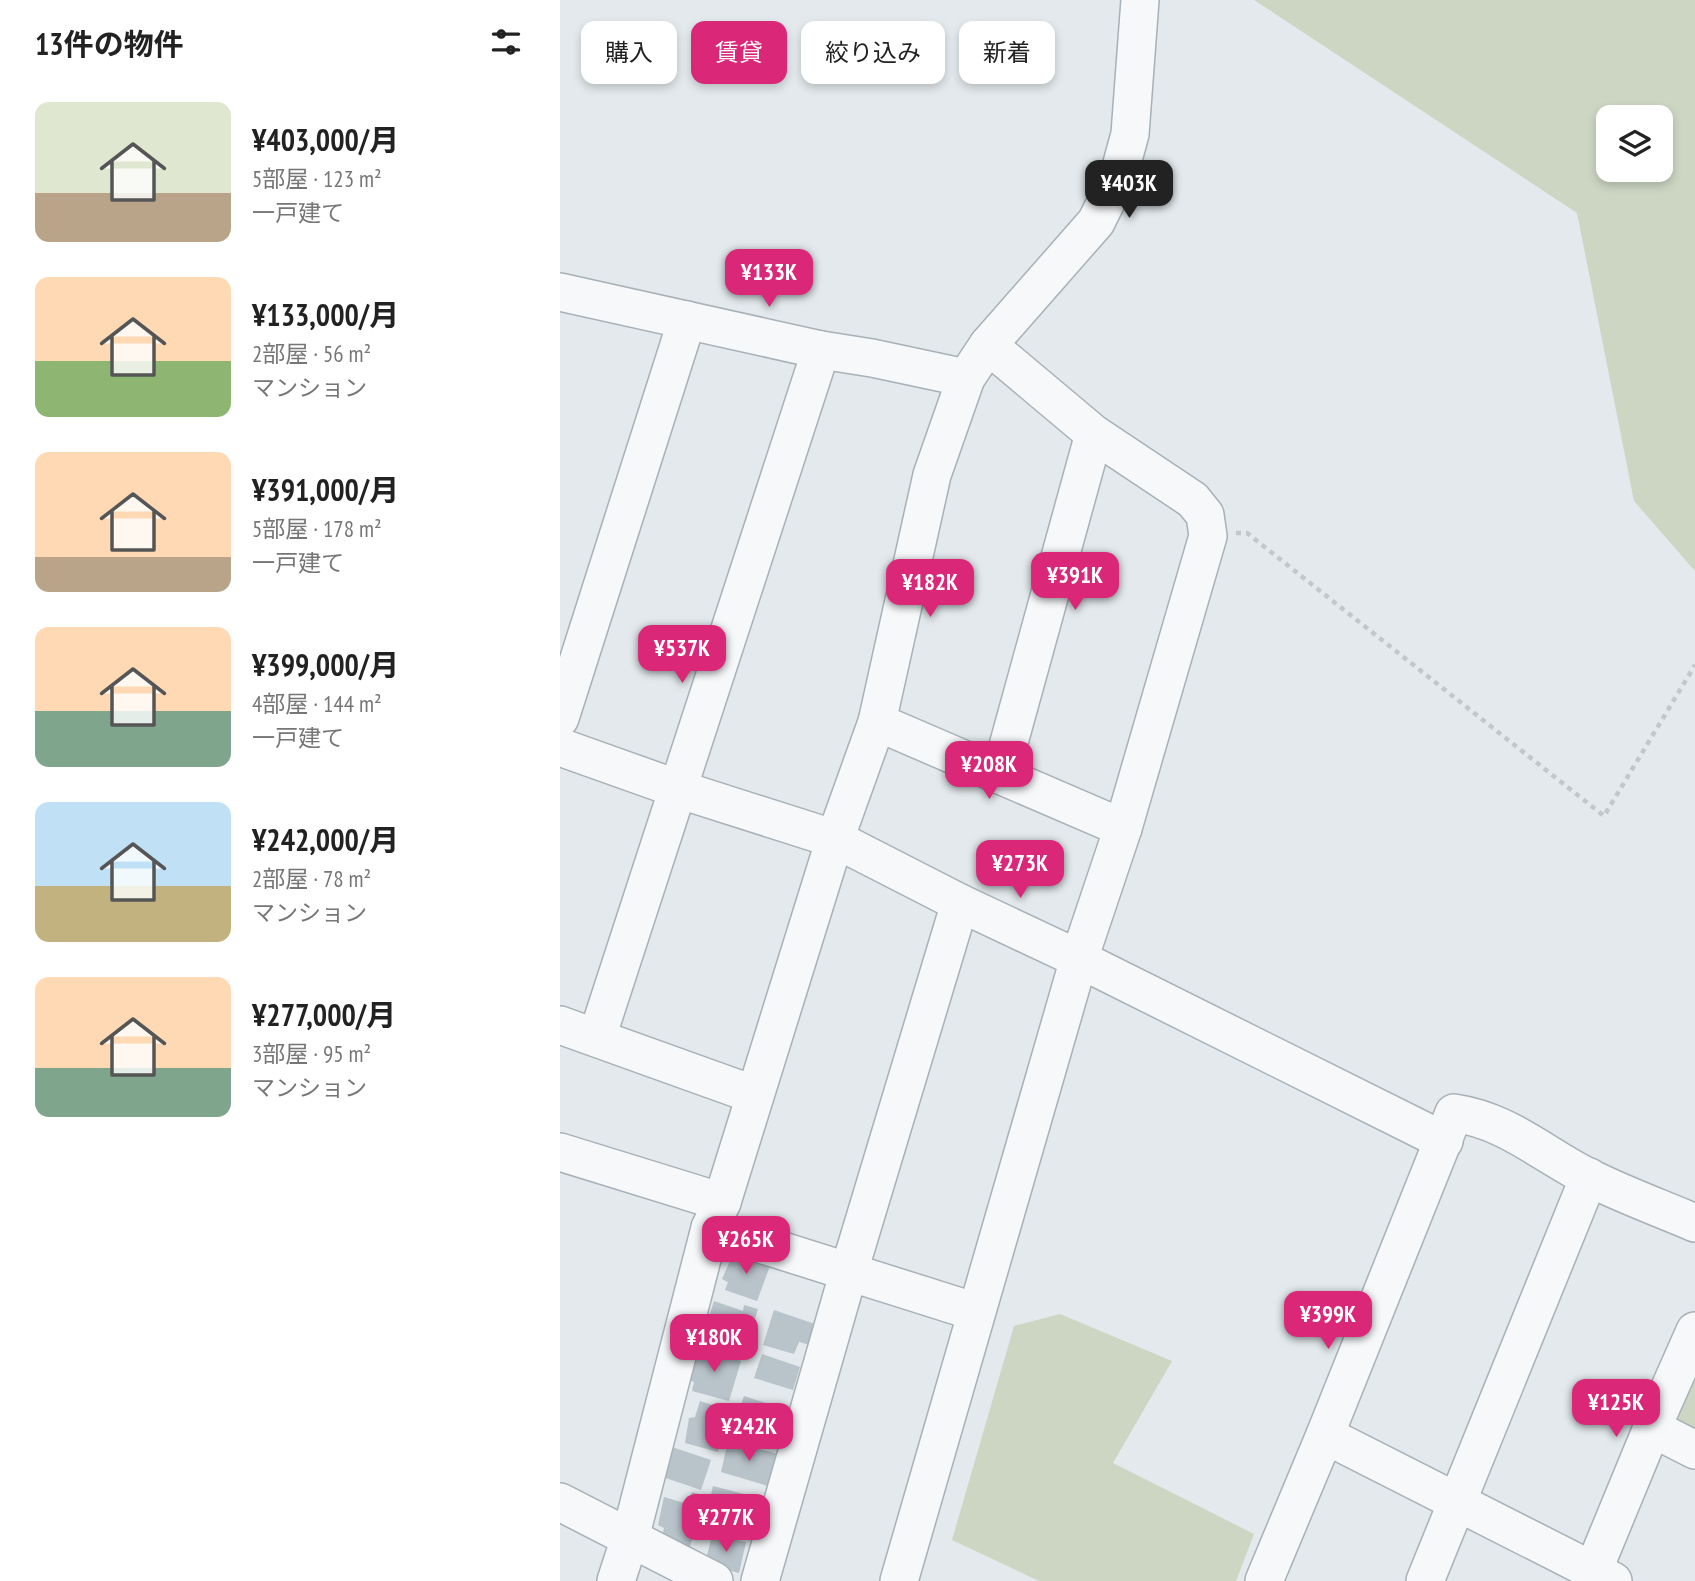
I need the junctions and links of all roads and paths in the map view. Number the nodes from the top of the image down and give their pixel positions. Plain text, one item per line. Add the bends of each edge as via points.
1 (1140, 0) edge
2 (560, 292) edge
3 (687, 320) junction
4 (988, 345) junction
5 (821, 350) junction
6 (966, 378) junction
7 (1094, 434) junction
8 (1208, 536) junction
9 (1695, 665) edge
10 (560, 718) edge
11 (877, 722) junction
12 (560, 747) edge
13 (1000, 775) junction
14 (678, 789) junction
15 (1123, 828) junction
16 (835, 839) junction
17 (960, 904) junction
18 (1079, 959) junction
19 (560, 1025) edge
20 (597, 1037) junction
21 (755, 1095) junction
22 (1444, 1141) junction
23 (560, 1152) edge
24 (1589, 1177) junction
25 (716, 1215) junction
26 (1695, 1223) edge
27 (849, 1271) junction
28 (976, 1312) junction
29 (1695, 1331) edge
30 (1652, 1428) junction
31 (1325, 1435) junction
32 (1695, 1450) edge
33 (1457, 1501) junction
34 (560, 1502) edge
35 (630, 1538) junction
36 (1603, 1576) edge
37 (615, 1581) edge
38 (714, 1581) edge
39 (760, 1581) edge
40 (899, 1581) edge
41 (1264, 1581) edge
42 (1424, 1581) edge

1 - 4 street via 1130,134 1118,178 1096,222
2 - 3 street
3 - 5 street
3 - 10 street
4 - 6 street
4 - 7 street
5 - 6 street
5 - 14 street
6 - 11 street via 932,475
7 - 8 street via 1193,500 1205,515
7 - 13 street
8 - 9 path via 1247,533 1604,816
8 - 15 street
11 - 13 street
11 - 16 street
12 - 14 street
13 - 15 street
14 - 16 street
14 - 20 street
15 - 18 street
16 - 17 street
16 - 21 street
17 - 18 street
17 - 27 street
18 - 22 street
18 - 28 street
19 - 20 street
20 - 21 street
21 - 25 street
22 - 24 street via 1454,1113 1474,1116 1504,1127
22 - 31 street
23 - 25 street
24 - 26 street
24 - 33 street
25 - 27 street
25 - 35 street
27 - 28 street
27 - 39 street
28 - 40 street
29 - 30 street
30 - 32 street
30 - 36 street
31 - 33 street
31 - 41 street
33 - 36 street
33 - 42 street
34 - 35 street
35 - 37 street
35 - 38 street

